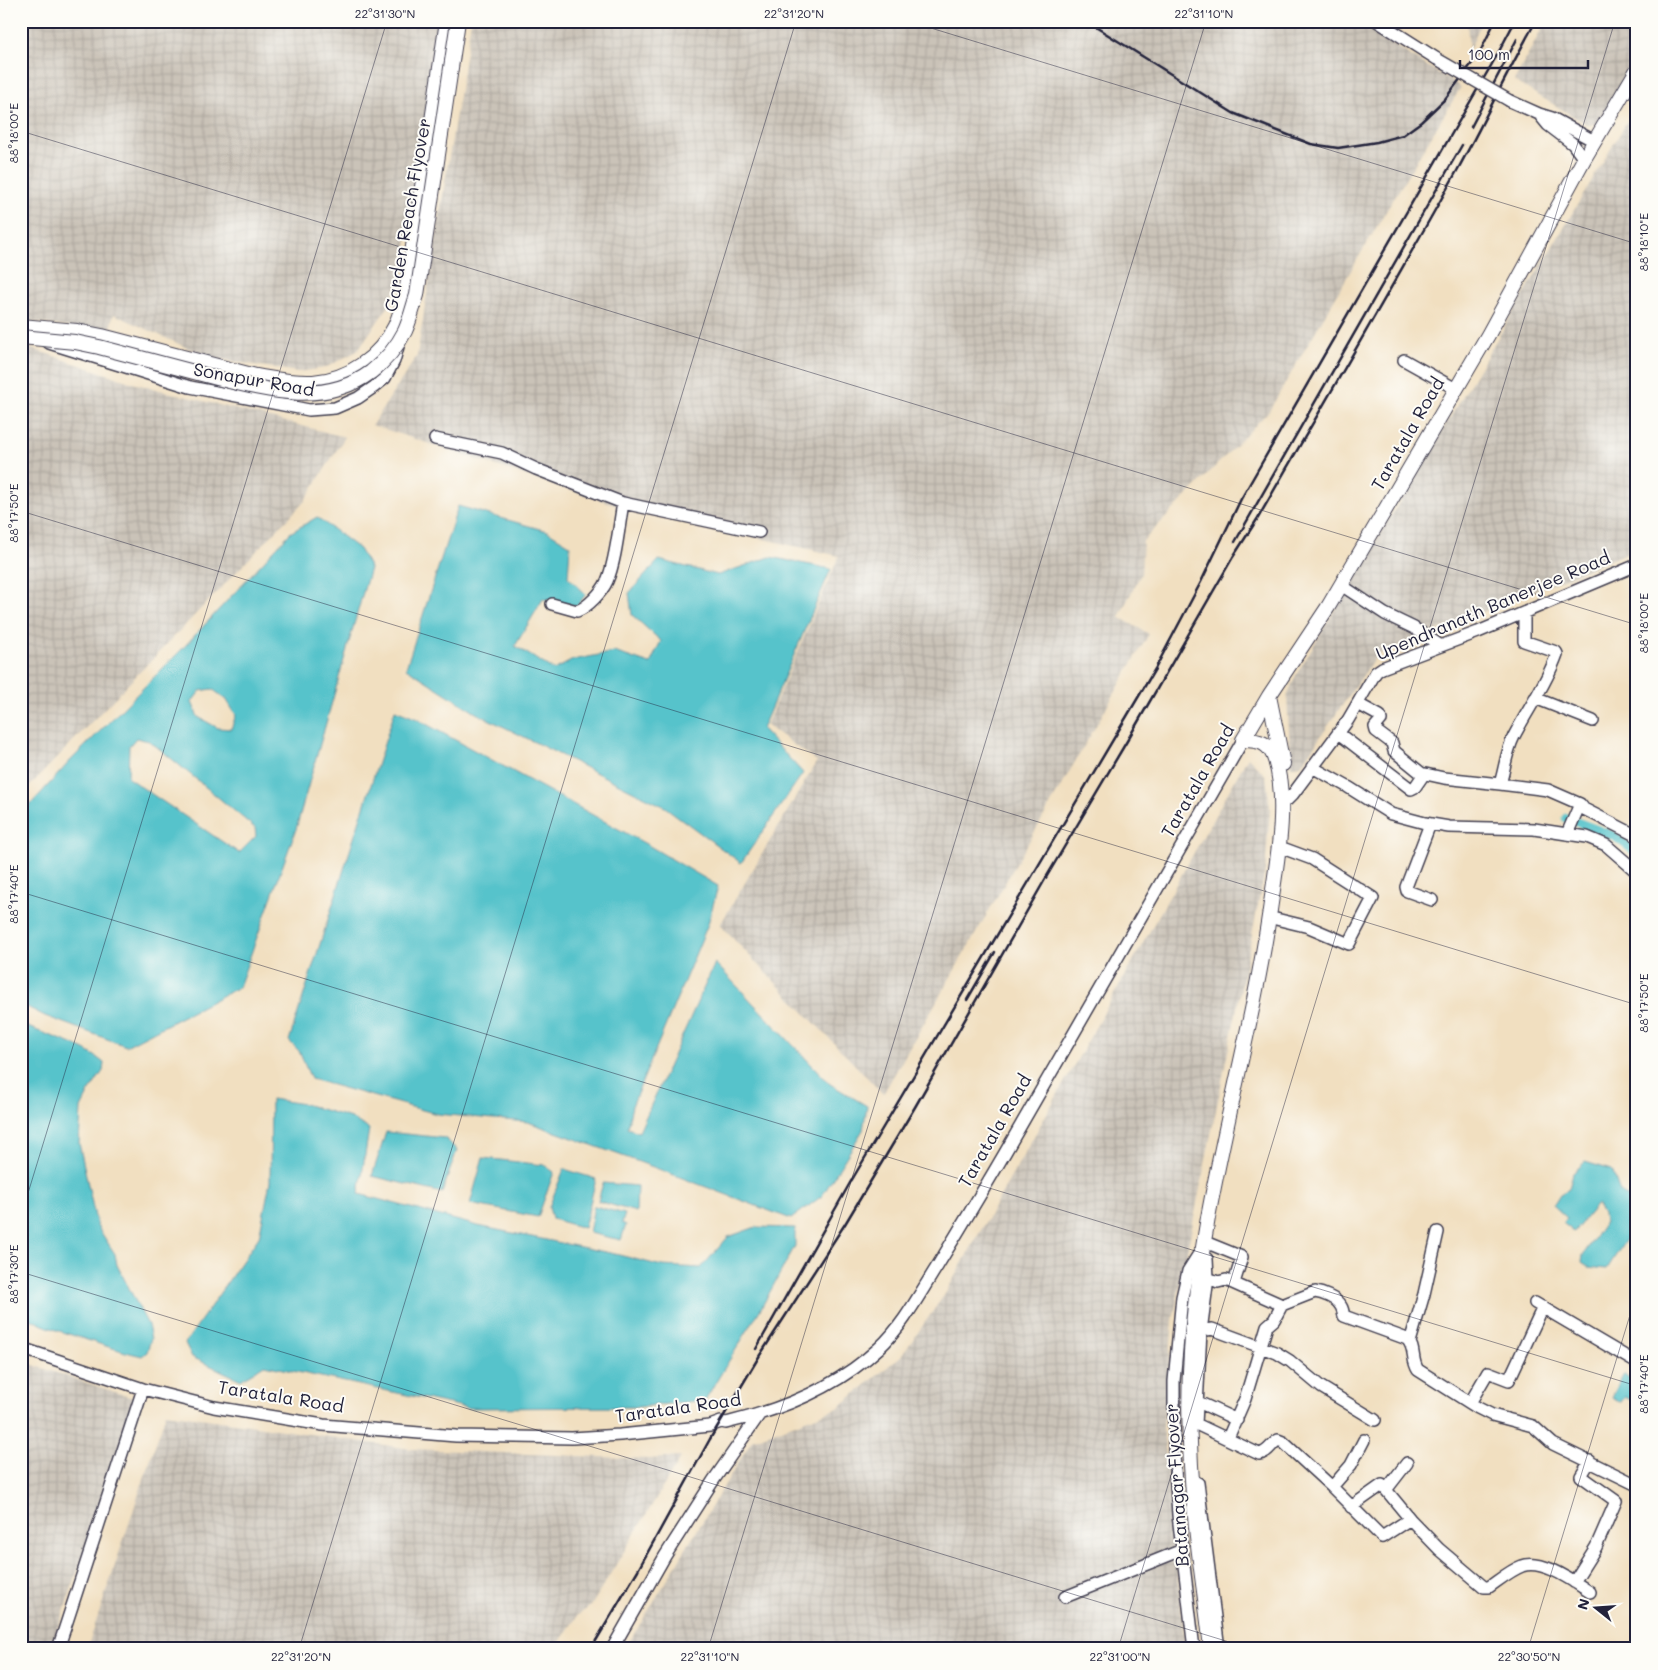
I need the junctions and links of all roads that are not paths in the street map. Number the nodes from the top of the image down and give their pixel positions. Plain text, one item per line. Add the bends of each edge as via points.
1 (447, 21) edge
2 (457, 21) edge
3 (1377, 21) edge
4 (1637, 70) edge
5 (1538, 114) junction
6 (1594, 141) junction
7 (1584, 159) junction
8 (21, 326) edge
9 (21, 336) edge
10 (1404, 360) dead end
11 (1456, 388) junction
12 (435, 439) dead end
13 (623, 503) junction
14 (759, 532) dead end
15 (1637, 565) edge
16 (1341, 585) junction
17 (552, 604) dead end
18 (1524, 613) junction
19 (1441, 646) junction
20 (1269, 696) junction
21 (1535, 698) junction
22 (1358, 704) junction
23 (1593, 721) dead end
24 (1338, 733) junction
25 (1243, 740) junction
26 (1312, 767) junction
27 (1424, 774) junction
28 (1500, 784) junction
29 (1284, 796) junction
30 (1580, 804) junction
31 (1430, 824) junction
32 (1568, 834) junction
33 (1637, 836) edge
34 (1285, 849) junction
35 (1637, 872) edge
36 (1432, 900) dead end
37 (1276, 919) junction
38 (1438, 1232) dead end
39 (1206, 1251) junction
40 (1208, 1278) junction
41 (1234, 1284) junction
42 (1282, 1305) junction
43 (1201, 1331) junction
44 (1410, 1342) junction
45 (21, 1348) edge
46 (1260, 1348) junction
47 (1637, 1363) edge
48 (143, 1389) junction
49 (1196, 1401) junction
50 (1470, 1403) junction
51 (759, 1415) junction
52 (1237, 1420) junction
53 (1375, 1420) dead end
54 (1196, 1424) junction
55 (1228, 1438) junction
56 (1364, 1440) dead end
57 (1590, 1461) junction
58 (1407, 1463) dead end
59 (1637, 1485) edge
60 (1332, 1487) junction
61 (1386, 1490) junction
62 (1351, 1508) junction
63 (1410, 1519) junction
64 (1182, 1550) junction
65 (1574, 1582) junction
66 (1590, 1592) dead end
67 (1065, 1596) dead end
68 (58, 1649) edge
69 (612, 1649) edge
70 (1194, 1649) edge
71 (1211, 1649) edge
72 (1219, 1649) edge

1 - 8 main road, Garden Reach Flyover via 406,293 390,336 361,366 323,381 276,380 102,336
2 - 9 main road, Garden Reach Flyover, bridge via 417,295 399,341 385,360 367,375 336,389 293,392 253,387 75,342
3 - 5 street, bridge via 1437,59
4 - 6 main road, Taratala Road
5 - 6 street
5 - 7 street via 1573,144
6 - 7 main road, Taratala Road
7 - 11 main road, Taratala Road
10 - 11 street
11 - 16 main road, Taratala Road
12 - 13 street via 502,453
13 - 14 street
13 - 17 street via 606,583 587,605 577,611
15 - 18 street, Upendranath Banerjee Road
16 - 19 street
16 - 20 main road, Taratala Road
18 - 19 street, Upendranath Banerjee Road
18 - 21 street via 1524,641 1557,653
19 - 22 street, Upendranath Banerjee Road via 1376,672
20 - 25 main road, Taratala Road
20 - 29 main road via 1282,757
21 - 23 street
21 - 28 street via 1513,738
22 - 24 street, Upendranath Banerjee Road
22 - 27 street via 1380,716 1376,731 1392,743 1394,751 1415,770
24 - 26 street, Upendranath Banerjee Road
24 - 27 street via 1411,789
25 - 29 main road via 1259,740 1268,746
25 - 51 street, Taratala Road via 1002,1158 899,1325 882,1346 835,1381
26 - 29 street, Upendranath Banerjee Road via 1293,794
26 - 31 street via 1390,814
27 - 28 street
28 - 30 street via 1548,790
29 - 34 main road
29 - 39 main road via 1267,929 1218,1162
30 - 32 street
30 - 33 street
31 - 32 street via 1458,828 1534,829
31 - 36 street via 1406,887 1407,891
32 - 35 street via 1587,836 1606,845
34 - 37 main road
34 - 37 street via 1312,859 1373,898 1349,944 1309,927
37 - 39 main road
38 - 44 street
39 - 40 street
39 - 41 street via 1242,1256
39 - 64 street via 1188,1271 1185,1280 1174,1371 1174,1454
39 - 71 main road, Batanagar Flyover via 1196,1294 1191,1352 1190,1450
40 - 41 street
40 - 43 street
41 - 42 street
42 - 44 street via 1319,1292 1338,1302 1344,1316
42 - 46 street via 1273,1322 1267,1326
43 - 46 street via 1212,1329
43 - 49 street
44 - 50 street via 1415,1367
45 - 48 street, Taratala Road
46 - 52 street
46 - 53 street via 1284,1357 1321,1387
47 - 50 street via 1539,1305 1509,1380 1488,1372
48 - 51 street, Taratala Road via 214,1407 323,1425 456,1436 572,1438 620,1435 710,1426
48 - 68 street
49 - 52 street
49 - 54 street
50 - 57 street via 1492,1415 1533,1426 1553,1444
51 - 69 street via 665,1556
52 - 55 street
54 - 55 street
54 - 72 street via 1199,1488
55 - 60 street via 1259,1454 1280,1441
56 - 60 street via 1351,1465
57 - 59 street
57 - 65 street via 1580,1476 1616,1501 1596,1547
58 - 61 street
60 - 62 street
61 - 62 street via 1382,1485
61 - 63 street
62 - 63 street via 1382,1537
63 - 65 street via 1484,1587 1522,1565 1530,1564 1558,1572
64 - 67 street
64 - 70 street
65 - 66 street

